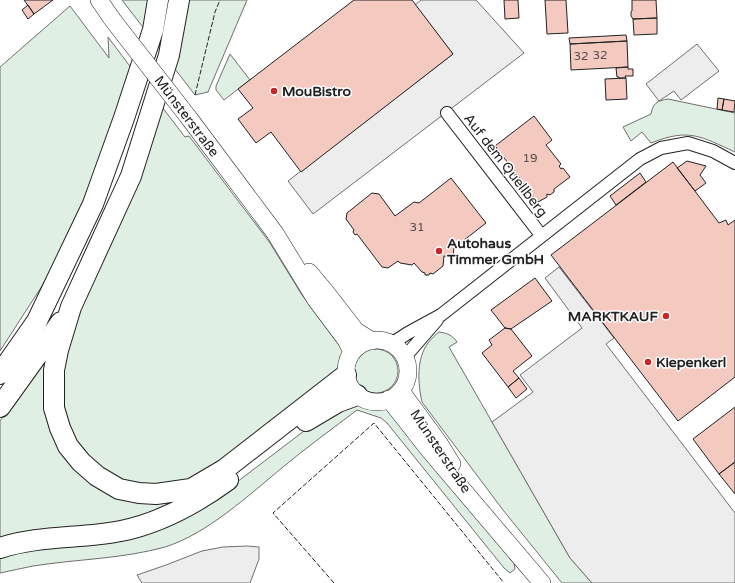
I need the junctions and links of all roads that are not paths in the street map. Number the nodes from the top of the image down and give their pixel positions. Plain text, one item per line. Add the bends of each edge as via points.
1 (99, 0) edge
2 (158, 0) edge
3 (179, 0) edge
4 (447, 113) dead end
5 (735, 163) edge
6 (275, 233) junction
7 (542, 235) junction
8 (71, 307) junction
9 (441, 314) junction
10 (372, 341) junction
11 (391, 344) junction
12 (352, 352) junction
13 (404, 358) junction
14 (0, 374) edge
15 (346, 375) junction
16 (357, 395) junction
17 (395, 395) junction
18 (0, 407) edge
19 (0, 548) edge
20 (542, 583) edge

1 - 6 main road, Münsterstraße, bridge
2 - 14 highway via 153,30 93,204 37,321
3 - 8 highway via 169,55 131,176
4 - 7 street, Auf dem Quellberg
5 - 7 street, Auf dem Quellberg via 714,151 688,143 661,148 640,159
6 - 10 main road, Münsterstraße via 356,331
6 - 12 main road, Münsterstraße
7 - 9 street, Auf dem Quellberg
8 - 15 highway via 54,370 54,408 60,428 68,446 97,476 119,489 139,494 190,489 225,470
8 - 18 highway
9 - 11 street, Auf dem Quellberg
9 - 13 street, Auf dem Quellberg
10 - 11 main road
10 - 12 main road
11 - 13 main road
12 - 15 main road via 346,367
13 - 17 main road via 407,375 405,383
15 - 16 main road via 348,383
16 - 17 main road via 372,402 381,402
16 - 19 highway via 313,416 204,498 174,514 121,531
17 - 20 main road, Münsterstraße via 439,443 482,512

